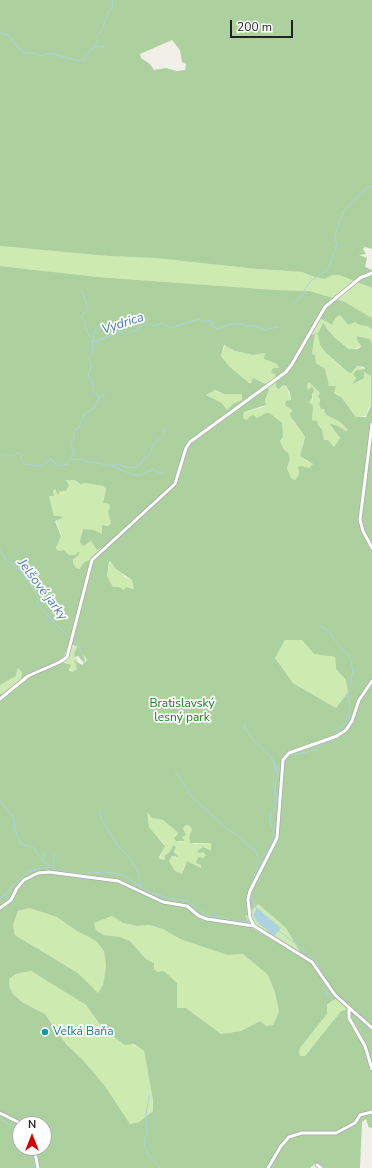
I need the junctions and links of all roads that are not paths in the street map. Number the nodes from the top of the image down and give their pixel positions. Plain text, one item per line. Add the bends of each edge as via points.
1 (372, 273) edge
2 (372, 424) edge
3 (372, 548) edge
4 (372, 681) edge
5 (0, 699) edge
6 (0, 908) edge
7 (254, 926) junction
8 (349, 1009) junction
9 (372, 1028) edge
10 (372, 1069) edge
11 (372, 1112) edge
12 (0, 1113) edge
13 (12, 1119) edge
14 (36, 1156) edge
15 (317, 1165) dead end
16 (38, 1168) edge
17 (268, 1168) edge
18 (321, 1168) edge

1 - 5 street via 360,278 325,307 286,372 190,442 175,484 92,560 67,656 60,662 28,676
2 - 3 street via 360,520
4 - 7 street via 359,700 346,730 337,736 289,753 283,760 277,838 248,896
6 - 7 street via 10,902 24,880 38,873 49,872 114,880 163,902 187,906 207,919
7 - 8 street via 312,962 335,995
8 - 9 street
8 - 10 street via 349,1018 365,1046
11 - 17 street via 360,1115 355,1124 336,1133 302,1133 289,1137
12 - 13 street
14 - 16 street
15 - 18 street

